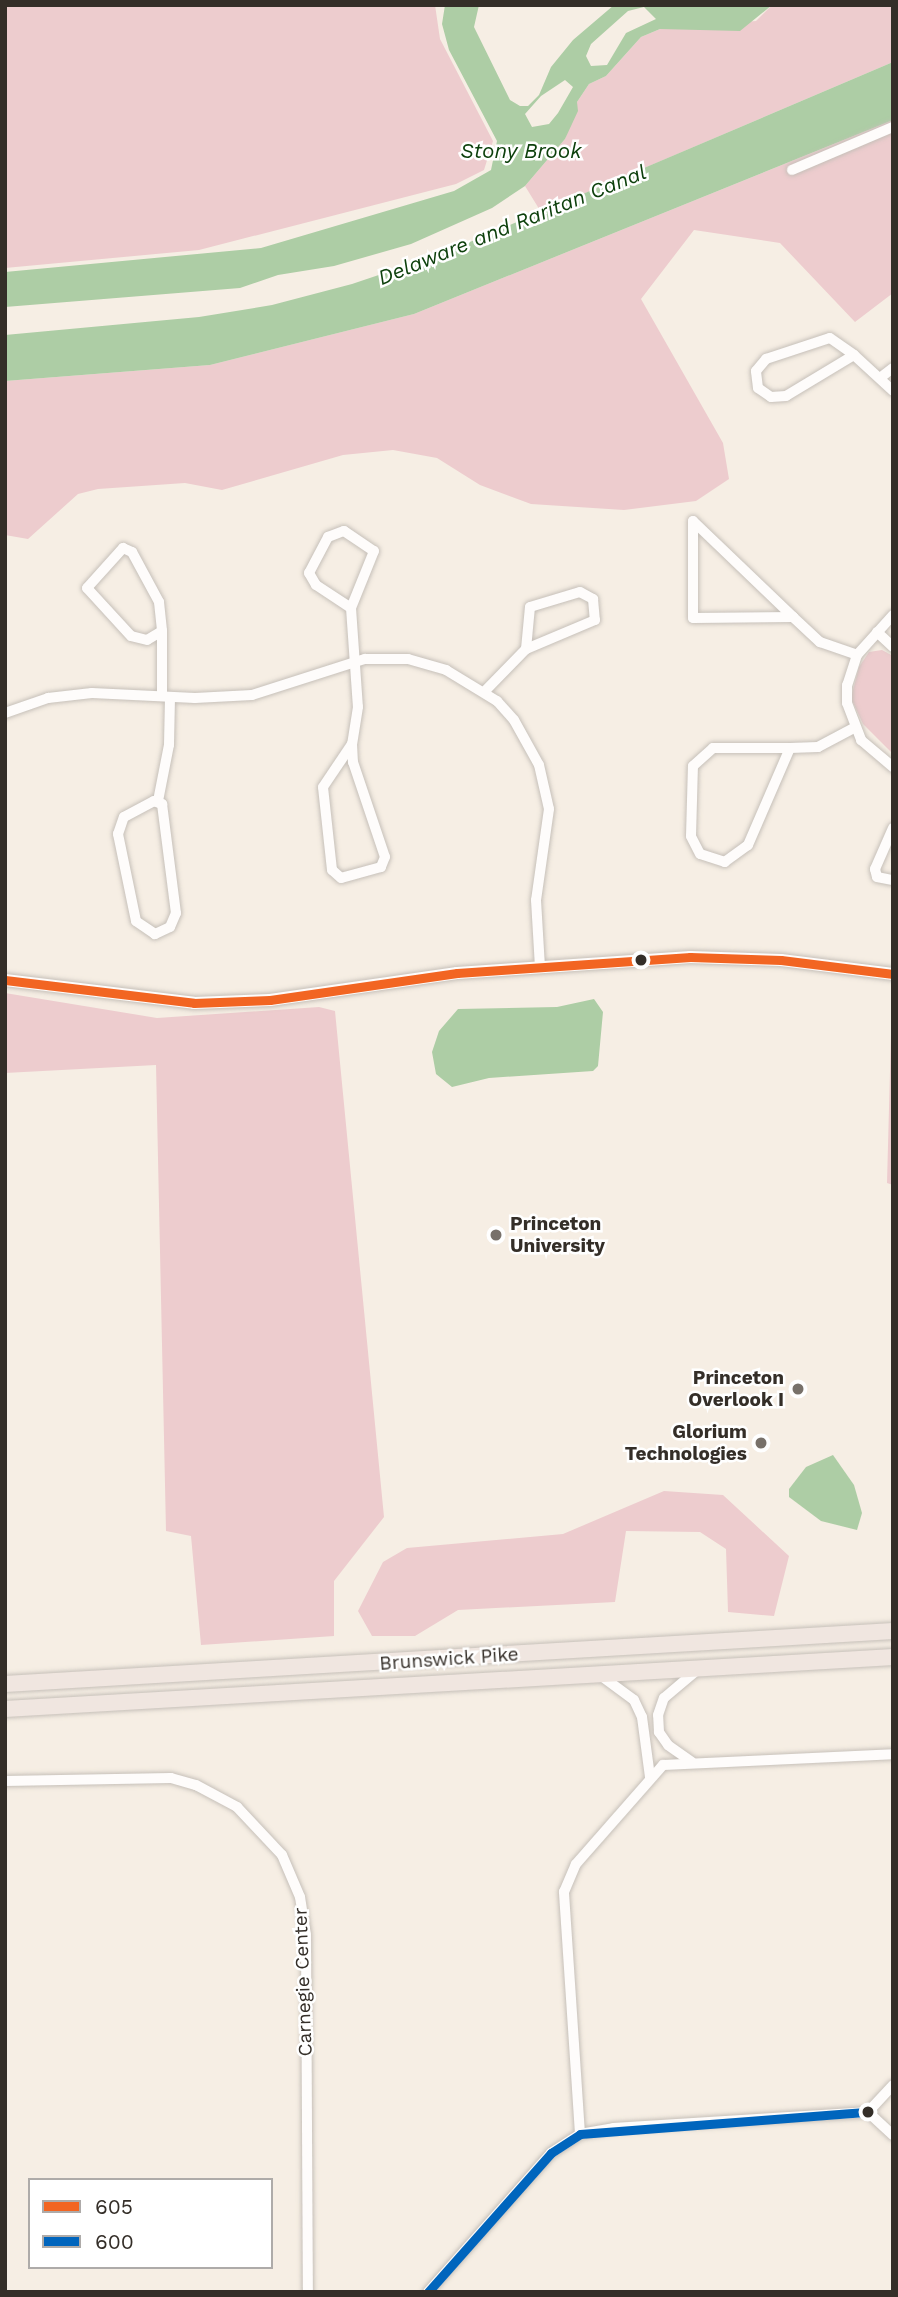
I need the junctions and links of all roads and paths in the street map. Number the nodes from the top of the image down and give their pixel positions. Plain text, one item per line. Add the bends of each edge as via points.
1 (893, 127) edge
2 (792, 170) dead end
3 (854, 355) junction
4 (893, 368) edge
5 (880, 378) junction
6 (893, 391) edge
7 (351, 608) junction
8 (893, 615) edge
9 (793, 617) junction
10 (162, 631) junction
11 (877, 632) junction
12 (893, 647) edge
13 (526, 649) junction
14 (857, 654) junction
15 (357, 660) junction
16 (485, 691) junction
17 (166, 697) junction
18 (5, 713) edge
19 (853, 728) junction
20 (352, 744) junction
21 (790, 748) junction
22 (893, 767) edge
23 (158, 801) junction
24 (893, 828) edge
25 (893, 880) edge
26 (540, 967) junction
27 (893, 974) edge
28 (5, 980) edge
29 (893, 1631) edge
30 (893, 1657) edge
31 (700, 1668) junction
32 (600, 1675) junction
33 (5, 1684) edge
34 (5, 1709) edge
35 (893, 1754) edge
36 (692, 1762) junction
37 (650, 1777) junction
38 (5, 1781) edge
39 (893, 2085) edge
40 (868, 2112) junction
41 (580, 2134) junction
42 (893, 2135) edge
43 (307, 2292) edge
44 (428, 2292) edge

1 - 2 street
3 - 3 street via 838,341 822,339 766,359 755,379 764,394 779,398
3 - 5 street
4 - 5 street
5 - 6 street
7 - 7 street via 374,551 337,531 328,537 309,573 316,585
7 - 15 street
8 - 11 street
9 - 9 street via 753,579 693,521 693,618
9 - 14 street via 820,642
10 - 10 street via 159,602 132,552 117,551 88,582 89,593 131,636 147,640
10 - 17 street
11 - 12 street
11 - 14 street
13 - 13 street via 589,626 597,613 593,599 580,592 535,603 528,613
13 - 16 street
14 - 19 street via 847,685
15 - 16 street via 427,663
15 - 17 street via 252,695
15 - 20 street
16 - 26 street via 528,741 545,787 548,835 536,900
17 - 18 street via 68,695
17 - 23 street via 168,753
19 - 21 street via 818,747
19 - 22 street via 870,752
20 - 20 street via 323,787 332,870 341,878 381,867 385,857 353,762
21 - 21 street via 713,748 697,758 691,836 700,854 725,862 743,853
23 - 23 street via 131,811 118,834 136,921 155,934 170,927 176,913
24 - 25 street via 874,869 877,877
26 - 27 street via 736,957
26 - 28 street via 457,973 232,1003 146,1000
29 - 33 highway, Brunswick Pike
30 - 31 highway, Brunswick Pike
31 - 32 highway, Brunswick Pike
31 - 36 street via 671,1691 658,1715 659,1732 668,1745
32 - 34 highway, Brunswick Pike
32 - 37 street via 634,1700 642,1717
35 - 36 street
36 - 37 street via 663,1765
37 - 41 street via 576,1864 564,1892
38 - 43 street, Carnegie Center via 171,1778 196,1785 237,1807 282,1855 300,1897 306,1935
39 - 40 street
40 - 41 street
40 - 42 street
41 - 44 street via 551,2153

